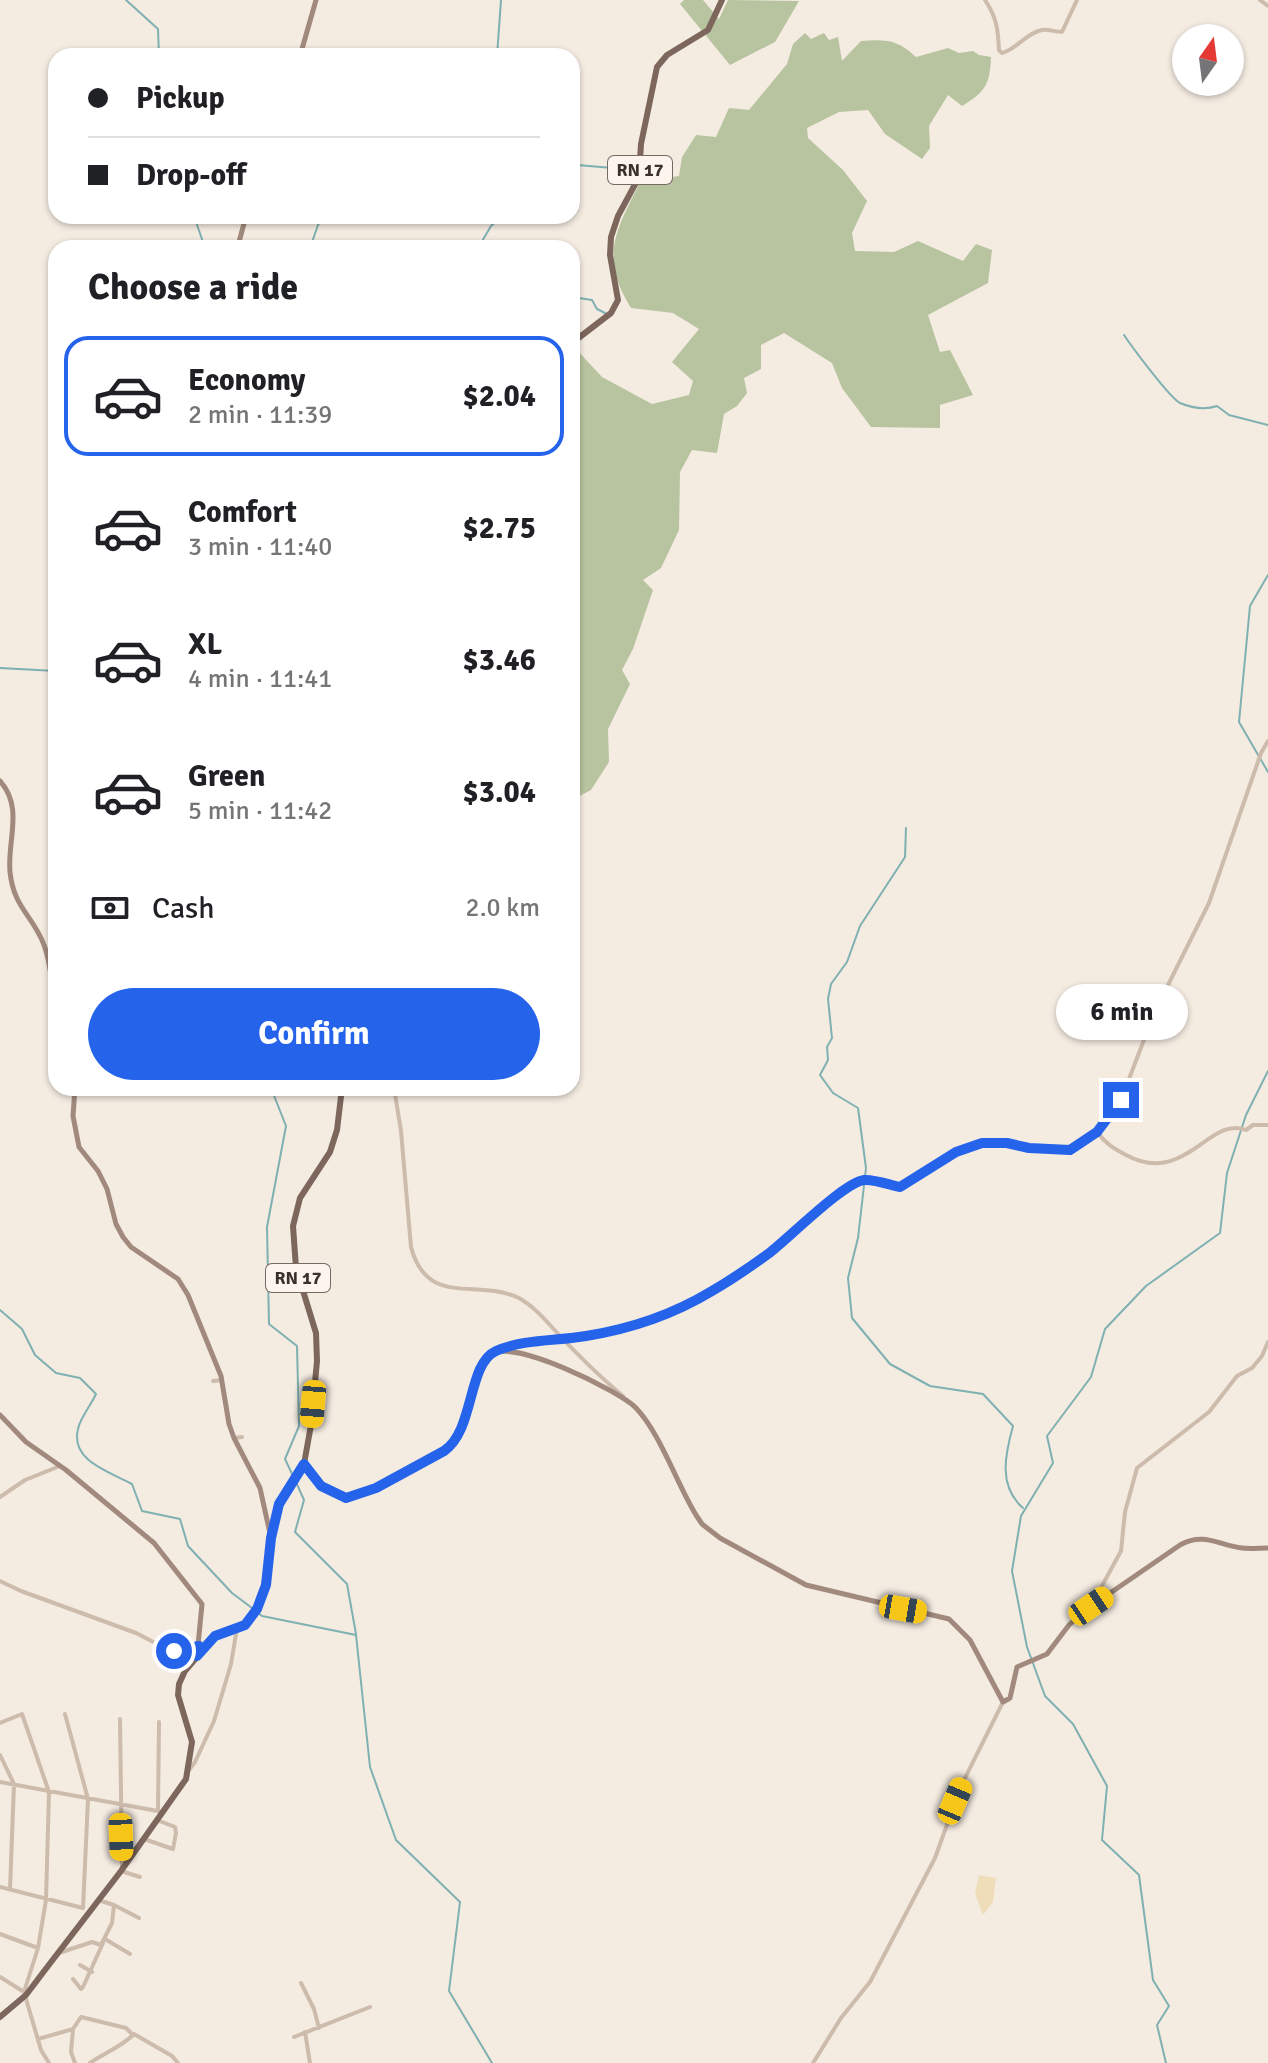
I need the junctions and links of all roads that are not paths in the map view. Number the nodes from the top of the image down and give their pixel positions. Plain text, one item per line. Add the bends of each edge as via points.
1 (316, 0) edge
2 (722, 0) edge
3 (985, 0) edge
4 (1077, 0) edge
5 (1260, 0) edge
6 (1268, 6) edge
7 (302, 48) edge
8 (580, 337) edge
9 (1268, 741) edge
10 (0, 781) edge
11 (48, 967) edge
12 (74, 1096) edge
13 (341, 1096) edge
14 (395, 1096) edge
15 (1268, 1125) edge
16 (1097, 1132) junction
17 (563, 1339) junction
18 (1268, 1342) edge
19 (505, 1350) junction
20 (222, 1380) junction
21 (213, 1381) dead end
22 (630, 1402) junction
23 (0, 1415) edge
24 (242, 1437) dead end
25 (234, 1438) junction
26 (304, 1464) junction
27 (60, 1466) junction
28 (0, 1497) edge
29 (271, 1538) junction
30 (1268, 1548) edge
31 (0, 1581) edge
32 (1091, 1606) junction
33 (238, 1626) junction
34 (199, 1646) junction
35 (197, 1656) junction
36 (1003, 1702) junction
37 (65, 1714) dead end
38 (120, 1719) dead end
39 (159, 1722) dead end
40 (0, 1723) edge
41 (0, 1755) edge
42 (189, 1771) junction
43 (0, 1782) edge
44 (14, 1784) junction
45 (49, 1792) junction
46 (88, 1799) junction
47 (120, 1805) junction
48 (160, 1811) junction
49 (157, 1820) junction
50 (144, 1839) junction
51 (122, 1870) junction
52 (140, 1877) dead end
53 (0, 1887) edge
54 (10, 1889) junction
55 (46, 1900) junction
56 (98, 1900) junction
57 (114, 1905) junction
58 (87, 1909) junction
59 (139, 1918) dead end
60 (0, 1934) edge
61 (104, 1940) junction
62 (38, 1948) junction
63 (59, 1953) junction
64 (130, 1954) dead end
65 (80, 1965) dead end
66 (92, 1972) junction
67 (0, 1977) edge
68 (73, 1979) dead end
69 (301, 1983) dead end
70 (25, 1993) junction
71 (370, 2007) dead end
72 (0, 2017) edge
73 (319, 2028) junction
74 (73, 2029) junction
75 (305, 2032) junction
76 (132, 2034) junction
77 (294, 2037) dead end
78 (38, 2039) junction
79 (49, 2063) edge
80 (75, 2063) edge
81 (90, 2063) edge
82 (178, 2063) edge
83 (310, 2063) edge
84 (813, 2063) edge

1 - 7 street
2 - 8 main road, RN 17 via 708,30 657,67 639,177 611,237 618,300 611,313
3 - 4 street via 995,15 1002,53 1036,32 1062,32
5 - 6 street
9 - 16 street via 1209,903 1155,1011 1121,1100
10 - 11 street via 14,810 9,847 12,888 44,944
12 - 20 street via 79,1147 107,1189 116,1224 131,1247 183,1284
13 - 26 main road, RN 17 via 330,1152 300,1198 293,1226 296,1268 316,1345
14 - 17 street via 415,1262 440,1285 520,1299
15 - 16 street via 1220,1131 1171,1163 1137,1162 1107,1146
16 - 17 street via 1070,1150 982,1143 956,1152 900,1187 864,1180 699,1298 663,1316
17 - 19 street
17 - 22 street
18 - 32 street via 1252,1368 1237,1376 1209,1412 1137,1468 1121,1551
19 - 22 street via 537,1356
19 - 26 street via 497,1350 486,1361 461,1432 444,1451 346,1498 321,1486
20 - 21 street
20 - 25 street
22 - 36 street via 702,1524 806,1585 949,1619 970,1640
23 - 27 street
24 - 25 street
25 - 29 street via 260,1488
26 - 29 main road, RN 17 via 279,1504
27 - 28 street
27 - 34 street via 154,1543 190,1587 203,1608
29 - 33 main road, RN 17 via 266,1585 257,1609
30 - 32 street via 1190,1539
31 - 34 street via 169,1650
32 - 36 street via 1047,1654 1017,1667 1010,1698
33 - 35 main road, RN 17 via 215,1636
33 - 42 street via 214,1721
34 - 35 street
35 - 42 main road, RN 17 via 178,1695 192,1742
36 - 84 street via 961,1786 935,1858 870,1982
37 - 46 street
38 - 47 street
39 - 48 street
40 - 45 street via 22,1714
41 - 44 street
42 - 48 main road
43 - 44 street
44 - 45 street
44 - 54 street
45 - 46 street
45 - 55 street
46 - 47 street
46 - 58 street
47 - 48 street
47 - 51 street
48 - 49 main road
49 - 50 main road
49 - 50 street via 175,1827 173,1849
50 - 51 main road
51 - 52 street
51 - 56 main road
53 - 54 street
54 - 55 street
55 - 58 street
55 - 62 street
56 - 57 street
56 - 58 main road
57 - 59 street
57 - 61 street
58 - 63 main road
60 - 62 street
61 - 63 street
61 - 64 street
61 - 66 street
62 - 70 street
63 - 70 main road
65 - 66 street
66 - 68 street via 81,1989
67 - 70 street
69 - 73 street
70 - 72 main road
70 - 78 street
71 - 73 street
73 - 75 street
74 - 76 street via 81,2017
74 - 78 street
74 - 80 street
75 - 77 street
75 - 83 street
76 - 81 street
76 - 82 street
78 - 79 street

